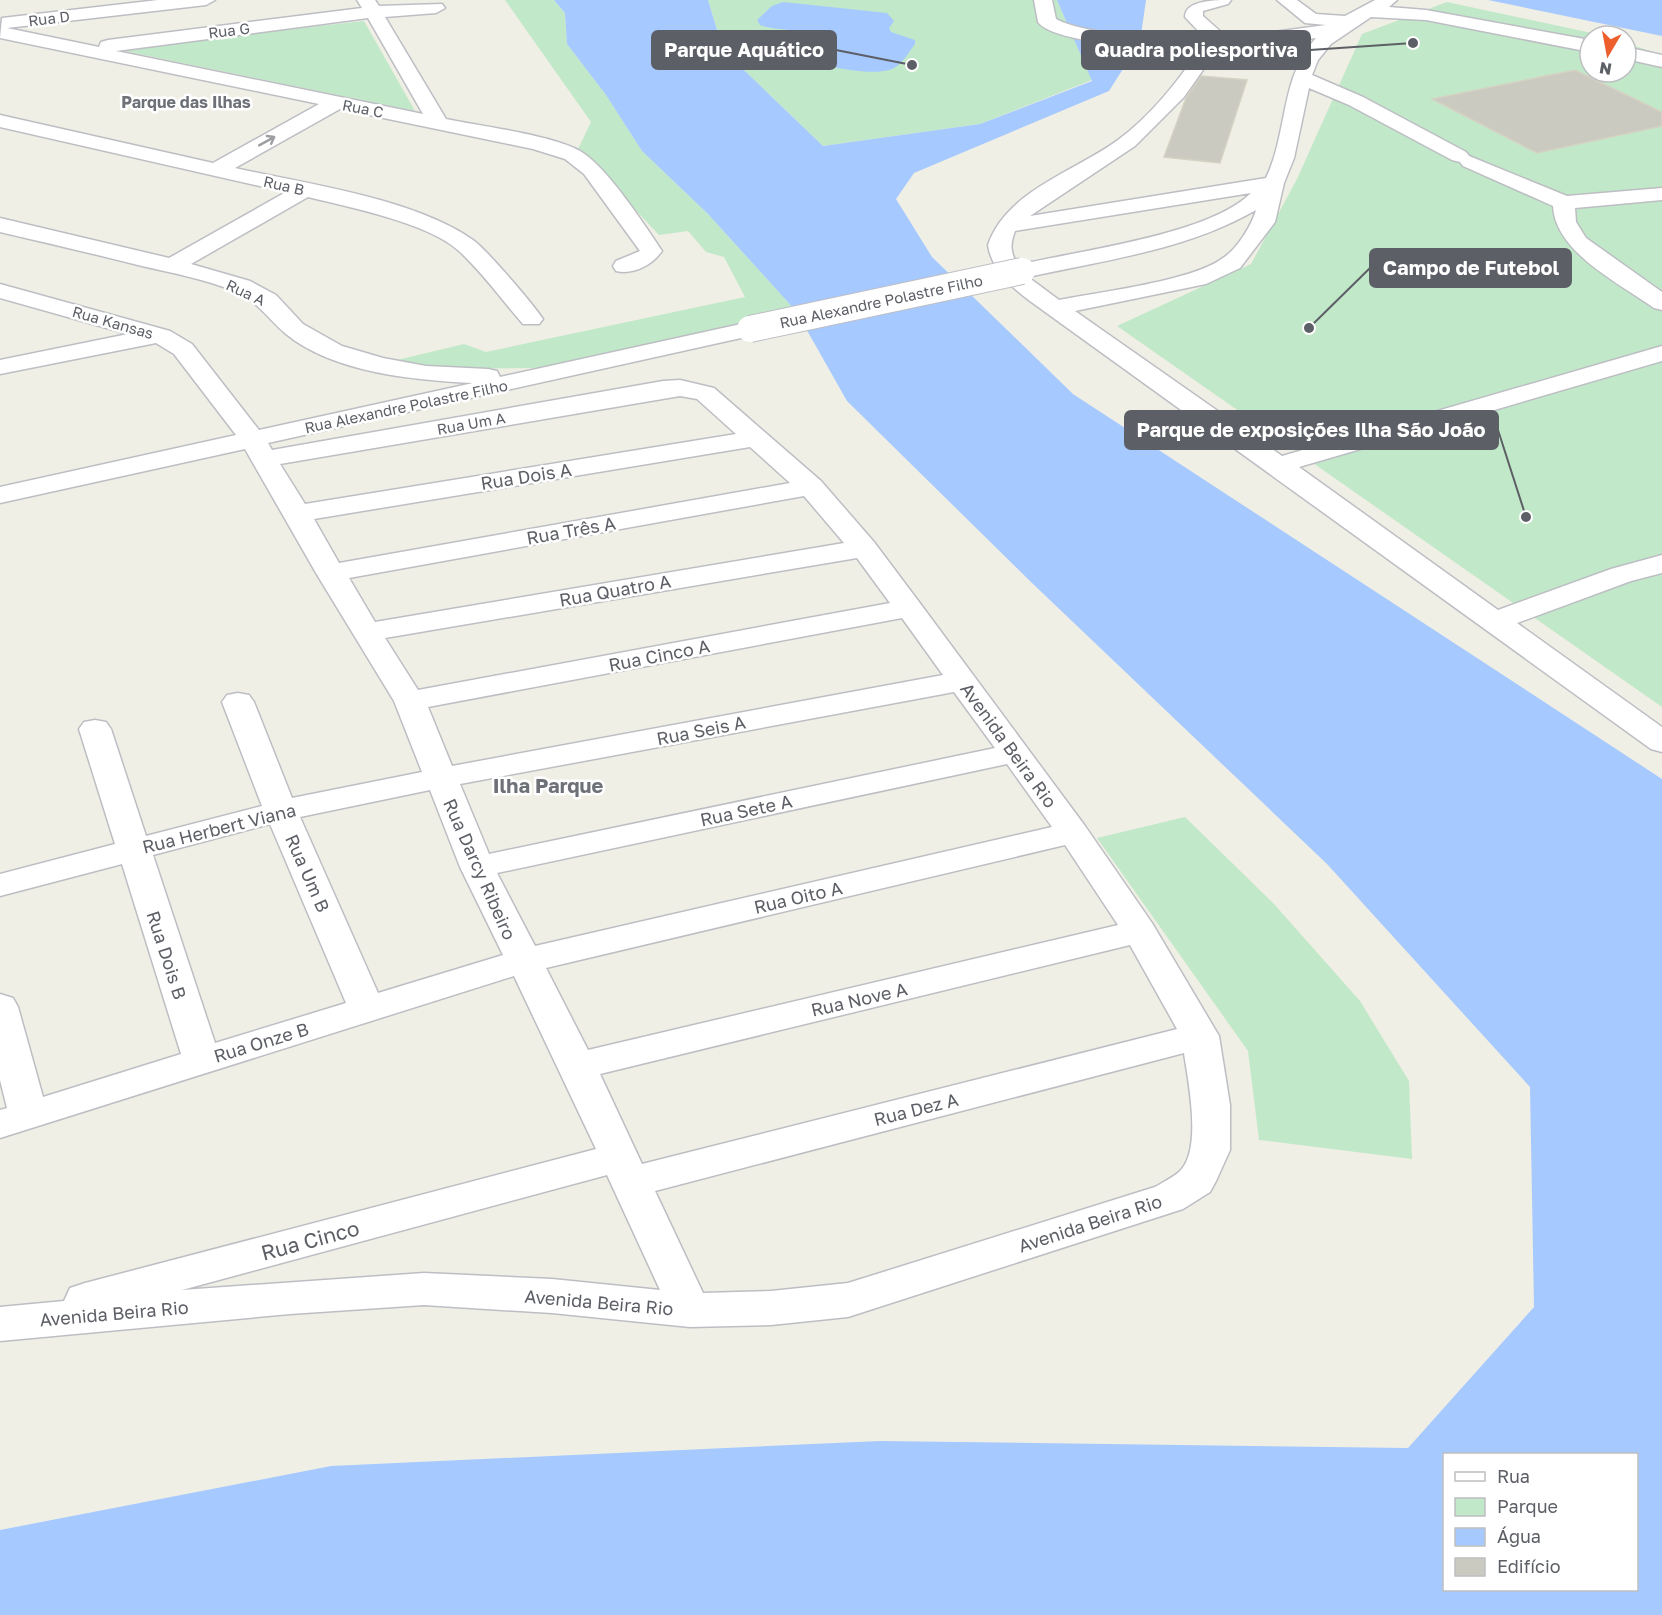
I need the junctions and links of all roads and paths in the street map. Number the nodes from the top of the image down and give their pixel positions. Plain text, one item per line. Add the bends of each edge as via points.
1 (206, 0) edge
2 (1043, 0) edge
3 (1222, 0) edge
4 (1286, 0) edge
5 (371, 6) edge
6 (436, 8) dead end
7 (1367, 13) edge
8 (1311, 19) junction
9 (0, 24) edge
10 (0, 32) edge
11 (1211, 40) junction
12 (1250, 42) junction
13 (1578, 44) edge
14 (82, 49) junction
15 (1316, 50) junction
16 (1638, 56) edge
17 (1662, 61) edge
18 (1300, 87) junction
19 (336, 103) junction
20 (0, 121) edge
21 (438, 123) junction
22 (216, 170) junction
23 (1273, 183) junction
24 (305, 190) junction
25 (1662, 194) edge
26 (1564, 203) junction
27 (0, 225) edge
28 (1008, 225) junction
29 (172, 266) junction
30 (624, 266) dead end
31 (0, 291) edge
32 (1662, 303) edge
33 (1055, 308) junction
34 (531, 320) dead end
35 (161, 336) junction
36 (1662, 353) edge
37 (0, 367) edge
38 (550, 375) junction
39 (680, 388) joint
40 (758, 438) junction
41 (257, 449) junction
42 (1278, 465) junction
43 (811, 487) junction
44 (0, 495) edge
45 (295, 514) junction
46 (864, 548) junction
47 (1662, 564) edge
48 (330, 573) junction
49 (909, 608) junction
50 (1495, 621) junction
51 (366, 632) junction
52 (962, 681) junction
53 (410, 701) junction
54 (238, 702) dead end
55 (95, 729) dead end
56 (1662, 742) edge
57 (1015, 753) junction
58 (440, 778) junction
59 (281, 811) junction
60 (1073, 833) junction
61 (133, 849) junction
62 (477, 867) junction
63 (0, 885) edge
64 (1140, 931) junction
65 (523, 962) junction
66 (0, 1007) edge
67 (367, 1009) junction
68 (1200, 1036) junction
69 (202, 1060) junction
70 (577, 1066) junction
71 (14, 1119) edge
72 (625, 1169) junction
73 (690, 1310) junction
74 (0, 1323) edge

1 - 9 street, Rua D
2 - 11 street via 1047,22 1058,29 1161,42
3 - 11 street via 1198,6 1194,11 1194,17
4 - 8 street
5 - 6 street
5 - 14 street, Rua G
5 - 21 street
7 - 8 street
7 - 12 street
7 - 13 street via 1426,15
7 - 15 street, Rua Alexandre Polastre Filho
8 - 11 street
10 - 14 street, Rua C
11 - 12 street
11 - 28 street via 1166,106 1126,143 1048,192
12 - 15 street
14 - 19 street, Rua C
15 - 18 street, Rua Alexandre Polastre Filho
16 - 17 street
18 - 23 street, Rua Alexandre Polastre Filho via 1286,150
18 - 26 street via 1356,101 1465,159
19 - 21 street, Rua C
22 -> 19 street
20 - 22 street, Rua B
21 - 30 street, Rua C via 572,155 591,170 651,251 646,258
22 - 24 street, Rua B
23 - 28 street
23 - 33 street via 1264,222 1232,263 1198,279
23 - 38 street, Rua Alexandre Polastre Filho, bridge via 1248,206 1209,225 1022,271
24 - 29 street
24 - 34 street, Rua B via 426,224 466,245
25 - 26 street
26 - 32 street via 1565,222 1577,242
27 - 29 street, Rua A
28 - 33 street via 999,244 1003,260 1023,285
29 - 38 street, Rua A via 242,286 268,300 295,329 323,346 379,365 426,373
31 - 35 street, Rua Kansas
33 - 42 street
35 - 37 street
35 - 41 street, Rua Kansas via 183,349
36 - 42 street
38 - 41 street, Rua Alexandre Polastre Filho
39 - 40 street, Avenida Beira Rio via 705,393
39 - 41 street, Rua Um A
40 - 43 street, Avenida Beira Rio
40 - 45 street, Rua Dois A
41 - 44 street
41 - 45 street, Rua Darcy Ribeiro
42 - 50 street
43 - 46 street, Avenida Beira Rio
43 - 48 street, Rua Três A
45 - 48 street, Rua Darcy Ribeiro
46 - 49 street, Avenida Beira Rio
46 - 51 street, Rua Quatro A
47 - 50 street
48 - 51 street, Rua Darcy Ribeiro
49 - 52 street, Avenida Beira Rio
49 - 53 street, Rua Cinco A
50 - 56 street
51 - 53 street, Rua Darcy Ribeiro
52 - 57 street, Avenida Beira Rio
52 - 58 street, Rua Seis A
53 - 58 street, Rua Darcy Ribeiro
54 - 59 street, Rua Um B
55 - 61 street, Rua Dois B
57 - 60 street, Avenida Beira Rio
57 - 62 street, Rua Sete A
58 - 59 street, Rua Herbert Viana
58 - 62 street, Rua Darcy Ribeiro
59 - 61 street, Rua Herbert Viana
59 - 67 street, Rua Um B
60 - 64 street, Avenida Beira Rio
60 - 65 street, Rua Oito A
61 - 63 street, Rua Herbert Viana
61 - 69 street, Rua Dois B
62 - 65 street, Rua Darcy Ribeiro
64 - 68 street, Avenida Beira Rio
64 - 70 street, Rua Nove A
65 - 67 street, Rua Onze B
65 - 70 street, Rua Darcy Ribeiro
66 - 71 street
67 - 69 street, Rua Onze B
68 - 72 street, Rua Dez A
68 - 73 street, Avenida Beira Rio via 1211,1105 1210,1150 1196,1181 1169,1198 848,1300 771,1308
69 - 71 street, Rua Onze B
70 - 72 street, Rua Darcy Ribeiro
72 - 73 street, Rua Darcy Ribeiro
72 - 74 street, Rua Cinco
73 - 74 street, Avenida Beira Rio via 552,1296 424,1289

